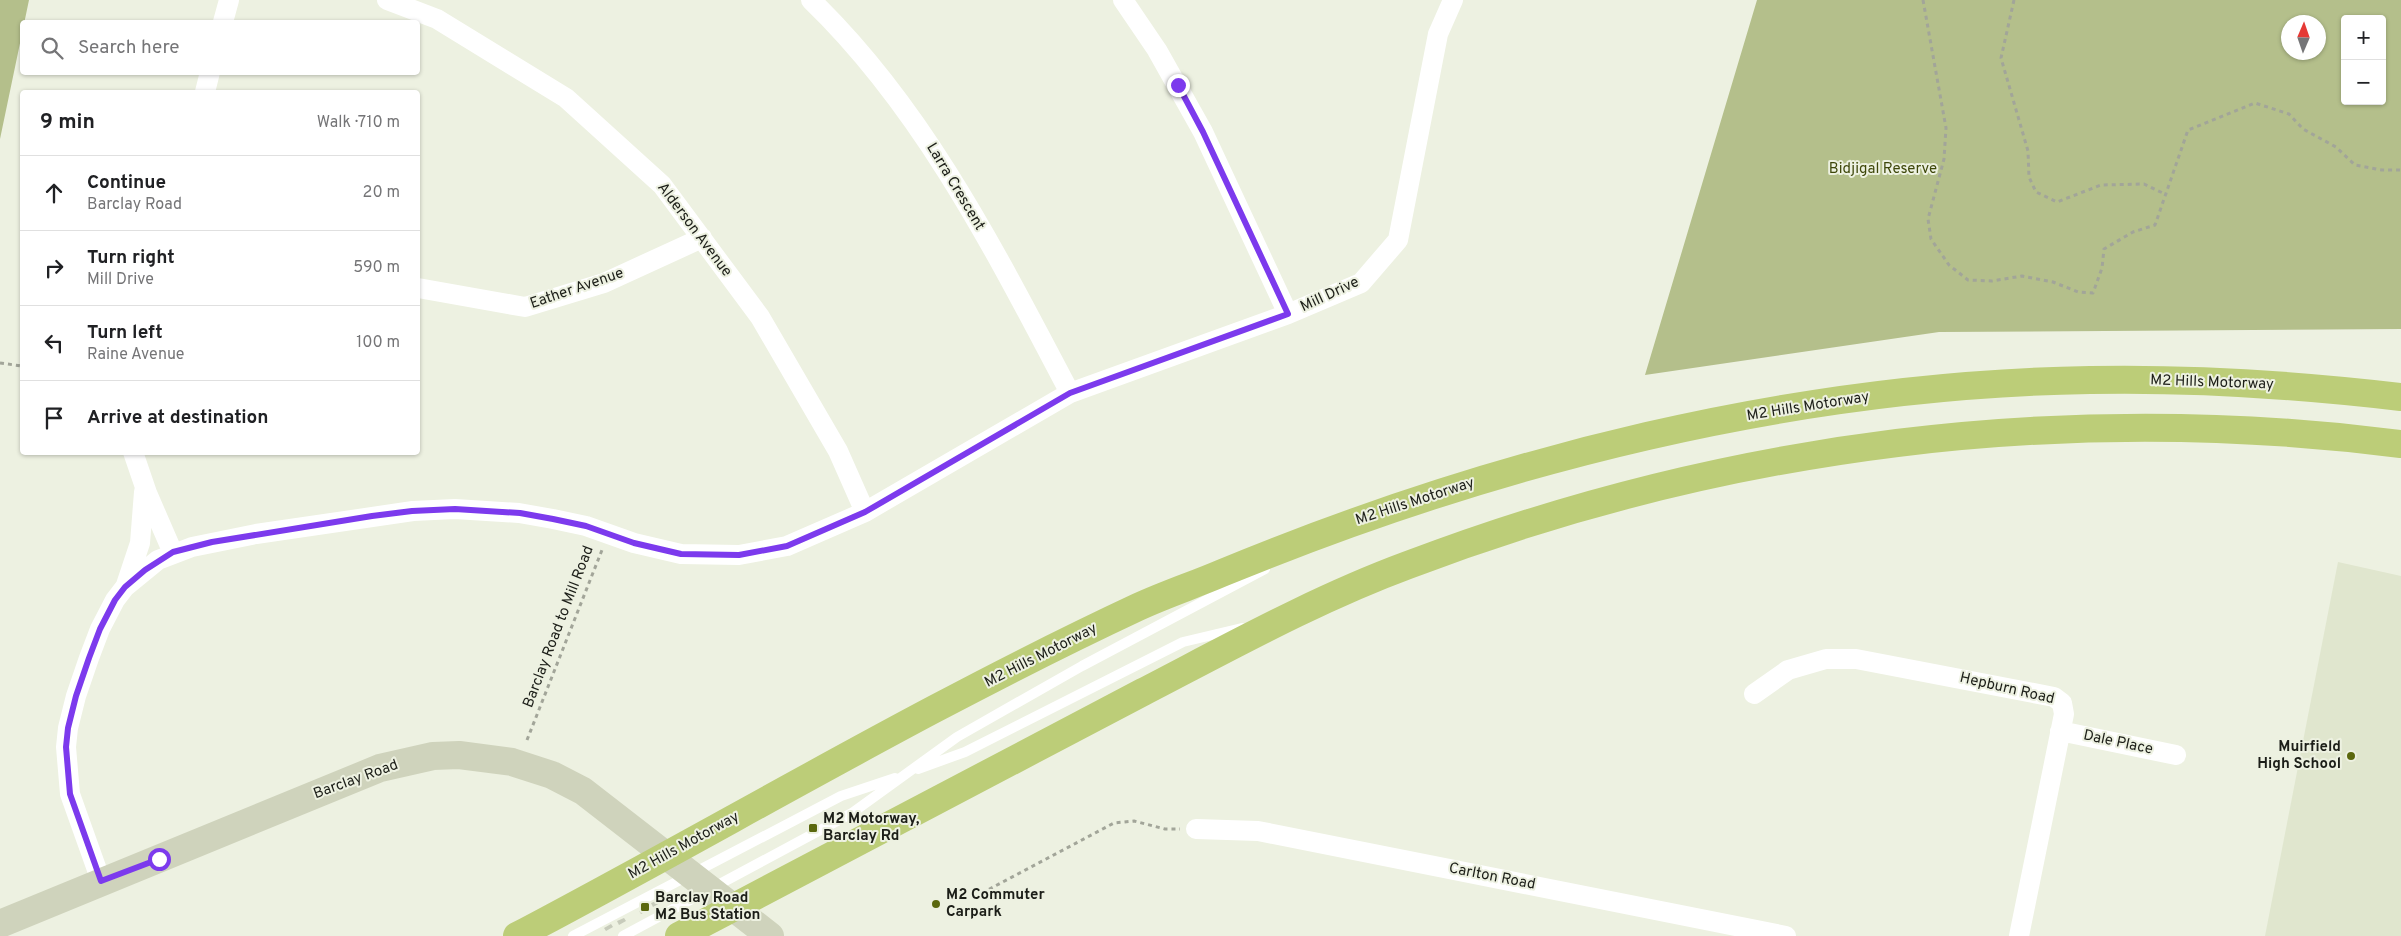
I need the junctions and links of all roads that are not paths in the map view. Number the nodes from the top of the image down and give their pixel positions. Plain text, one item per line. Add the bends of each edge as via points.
1 (229, 0) edge
2 (386, 0) edge
3 (812, 0) edge
4 (1123, 0) edge
5 (1453, 0) edge
6 (224, 20) edge
7 (209, 75) edge
8 (206, 90) edge
9 (702, 238) junction
10 (420, 288) edge
11 (1288, 314) junction
12 (1070, 393) junction
13 (2401, 397) edge
14 (2401, 444) edge
15 (134, 455) edge
16 (144, 485) junction
17 (865, 512) junction
18 (1371, 516) junction
19 (173, 552) junction
20 (125, 587) junction
21 (1287, 618) junction
22 (1754, 694) dead end
23 (2060, 731) junction
24 (2176, 755) dead end
25 (904, 774) junction
26 (1196, 829) road end
27 (101, 881) junction
28 (0, 924) edge
29 (765, 932) edge
30 (516, 936) edge
31 (573, 936) edge
32 (623, 936) edge
33 (680, 936) edge
34 (1786, 936) edge
35 (2020, 936) edge

1 - 6 street
2 - 9 street, Alderson Avenue via 437,19 566,98 662,185
3 - 12 street, Larra Crescent via 864,55 924,137 1005,271
4 - 11 street via 1157,50 1199,124
5 - 11 street, Mill Drive via 1438,34 1398,240 1361,283
7 - 8 street
9 - 10 street, Eather Avenue via 604,283 525,307
9 - 17 street, Alderson Avenue via 764,326 838,451
11 - 12 street, Mill Drive
12 - 17 street, Mill Drive
13 - 18 highway, M2 Hills Motorway via 2323,388 2217,382 2091,380 1986,385 1865,398 1763,413 1636,439 1530,465
14 - 21 highway via 2195,427 2107,427 2002,432 1810,454 1721,471 1587,504 1404,566
15 - 16 street
16 - 19 street
16 - 20 street via 140,543
17 - 19 street, Mill Drive via 787,546 739,555 681,554 634,543 586,526 520,513 463,509 412,511 256,534
18 - 25 lane via 1082,666 957,737
18 - 30 highway, M2 Hills Motorway via 1282,548 1116,618 886,736
19 - 20 street, Mill Drive
20 - 27 street, Mill Drive via 100,629 89,658 76,696 66,747 70,794
21 - 25 lane via 1183,642 965,752
21 - 33 highway
22 - 23 street, Hepburn Road via 1788,670 1826,659 1856,658 2054,697 2062,702 2064,714
23 - 24 street, Dale Place
23 - 35 street, Hepburn Road
25 - 31 lane via 841,796
25 - 32 lane via 852,813
26 - 34 street, Carlton Road via 1258,831
27 - 28 main road, Barclay Road
27 - 29 main road, Barclay Road via 380,768 433,756 489,758 544,772 583,791

